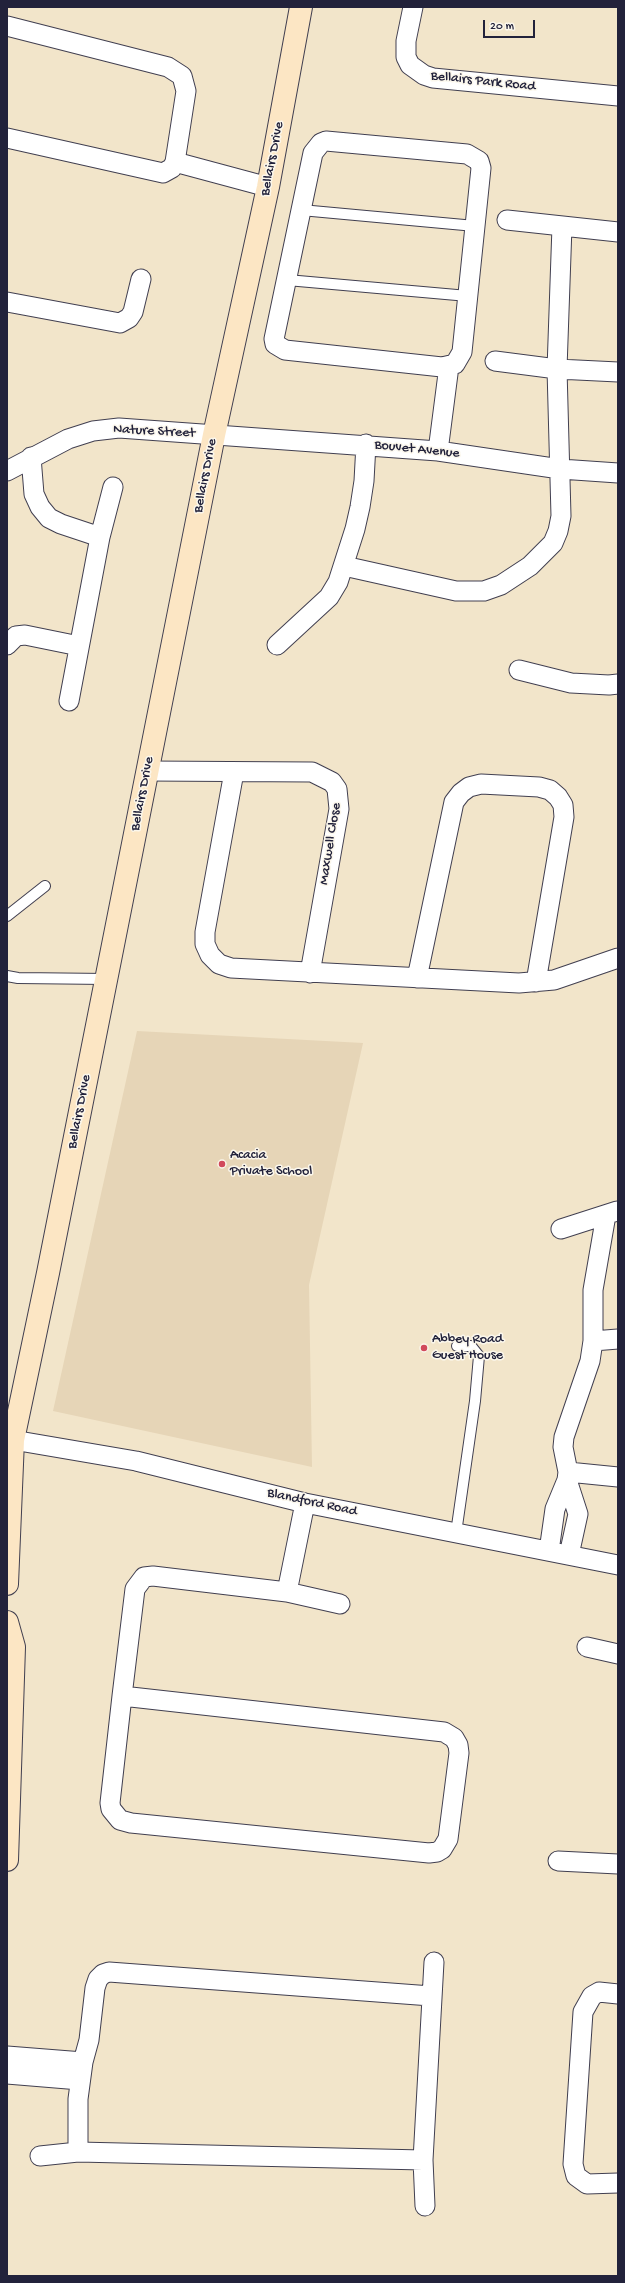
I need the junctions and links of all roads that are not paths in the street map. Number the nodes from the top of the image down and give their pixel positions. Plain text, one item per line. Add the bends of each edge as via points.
1 (301, 7) edge
2 (413, 7) edge
3 (7, 26) edge
4 (618, 96) edge
5 (7, 138) edge
6 (175, 162) junction
7 (268, 187) junction
8 (301, 210) junction
9 (508, 220) dead end
10 (475, 226) junction
11 (562, 226) junction
12 (618, 232) edge
13 (141, 279) dead end
14 (287, 280) junction
15 (468, 296) junction
16 (7, 302) edge
17 (495, 361) dead end
18 (449, 366) junction
19 (557, 369) junction
20 (618, 372) edge
21 (214, 435) junction
22 (366, 444) junction
23 (438, 451) junction
24 (31, 457) junction
25 (560, 469) junction
26 (7, 471) edge
27 (618, 473) edge
28 (113, 487) dead end
29 (100, 537) junction
30 (344, 566) junction
31 (7, 645) edge
32 (277, 645) dead end
33 (79, 646) junction
34 (519, 670) dead end
35 (618, 684) edge
36 (69, 701) dead end
37 (147, 771) junction
38 (234, 772) junction
39 (45, 886) dead end
40 (7, 916) edge
41 (618, 958) edge
42 (310, 973) junction
43 (7, 976) edge
44 (417, 978) junction
45 (107, 979) junction
46 (536, 982) junction
47 (612, 1213) edge
48 (561, 1229) dead end
49 (618, 1339) edge
50 (593, 1341) junction
51 (458, 1346) dead end
52 (10, 1441) edge
53 (567, 1476) junction
54 (618, 1477) edge
55 (305, 1503) junction
56 (456, 1533) junction
57 (549, 1551) junction
58 (569, 1555) junction
59 (618, 1565) edge
60 (7, 1571) edge
61 (287, 1592) junction
62 (340, 1604) dead end
63 (7, 1622) edge
64 (587, 1647) dead end
65 (618, 1654) edge
66 (122, 1696) junction
67 (7, 1860) edge
68 (558, 1861) dead end
69 (618, 1864) edge
70 (434, 1962) dead end
71 (618, 1994) edge
72 (431, 1996) junction
73 (7, 2056) edge
74 (82, 2062) junction
75 (7, 2074) edge
76 (80, 2080) junction
77 (78, 2152) junction
78 (40, 2156) dead end
79 (423, 2160) junction
80 (618, 2183) edge
81 (425, 2206) dead end

1 - 7 street, Bellairs Drive
2 - 4 street, Bellairs Park Road via 406,41 406,57 410,64 424,75 433,78
3 - 6 street via 177,71 185,83 186,91
5 - 6 street via 159,173 167,172
6 - 7 street
7 - 21 street, Bellairs Drive
8 - 10 lane
8 - 10 street via 313,153 321,142 467,154 479,161 481,168
8 - 14 street
9 - 11 street
10 - 15 street
11 - 12 street
11 - 19 street
13 - 16 street via 133,312 120,323
14 - 15 lane
14 - 18 street via 274,339 275,344 281,349
15 - 18 street via 462,352 459,359
17 - 19 street
18 - 23 street
19 - 20 street
19 - 25 street
21 - 22 street, Bouvet Avenue
21 - 24 street, Nature Street via 119,428 93,431 68,439
21 - 37 street, Bellairs Drive
22 - 23 street, Bouvet Avenue
22 - 30 street via 360,507
23 - 25 street, Bouvet Avenue
24 - 26 street, Nature Street
24 - 29 street via 34,494 49,518
25 - 27 street, Bouvet Avenue
25 - 30 street via 561,516 553,543 530,566 500,585 484,591 456,591
28 - 29 street
29 - 33 street
30 - 32 street via 329,597
31 - 33 street via 16,636 24,636
33 - 36 street
34 - 35 street via 571,683
37 - 38 street, Maxwell Close
37 - 45 street, Bellairs Drive
38 - 42 street via 205,944 210,955 219,964 231,968
38 - 42 street, Maxwell Close via 312,772 332,782 337,789 339,809
39 - 40 lane
41 - 46 street via 572,974
42 - 44 street
43 - 45 lane
44 - 46 street
44 - 46 street via 454,802 469,787 481,784 539,787 550,790 563,805 564,817
45 - 52 street, Bellairs Drive
47 - 48 street
47 - 50 street via 593,1290
49 - 50 street
50 - 53 street via 590,1361 564,1436
51 - 56 lane via 471,1346 479,1356
52 - 55 street, Blandford Road via 136,1461
52 - 60 street, Bellairs Drive
53 - 54 street
53 - 57 street via 555,1509
53 - 58 street via 578,1514
55 - 56 street, Blandford Road
55 - 61 street
56 - 57 street, Blandford Road
57 - 58 street, Blandford Road
58 - 59 street, Blandford Road
61 - 62 street
61 - 66 street via 144,1577 136,1589
63 - 67 street via 14,1647
64 - 65 street
66 - 66 street via 110,1803 120,1820 429,1853 437,1852 446,1844 458,1745 454,1738 444,1732
68 - 69 street
70 - 72 street
71 - 80 street via 599,1992 592,1996 583,2012 573,2164 576,2176 587,2184
72 - 74 street via 109,1972 98,1979 95,1988 89,2040
72 - 79 street
73 - 74 street
74 - 76 street
75 - 76 street
76 - 77 street
77 - 78 street
77 - 79 street
79 - 81 street

